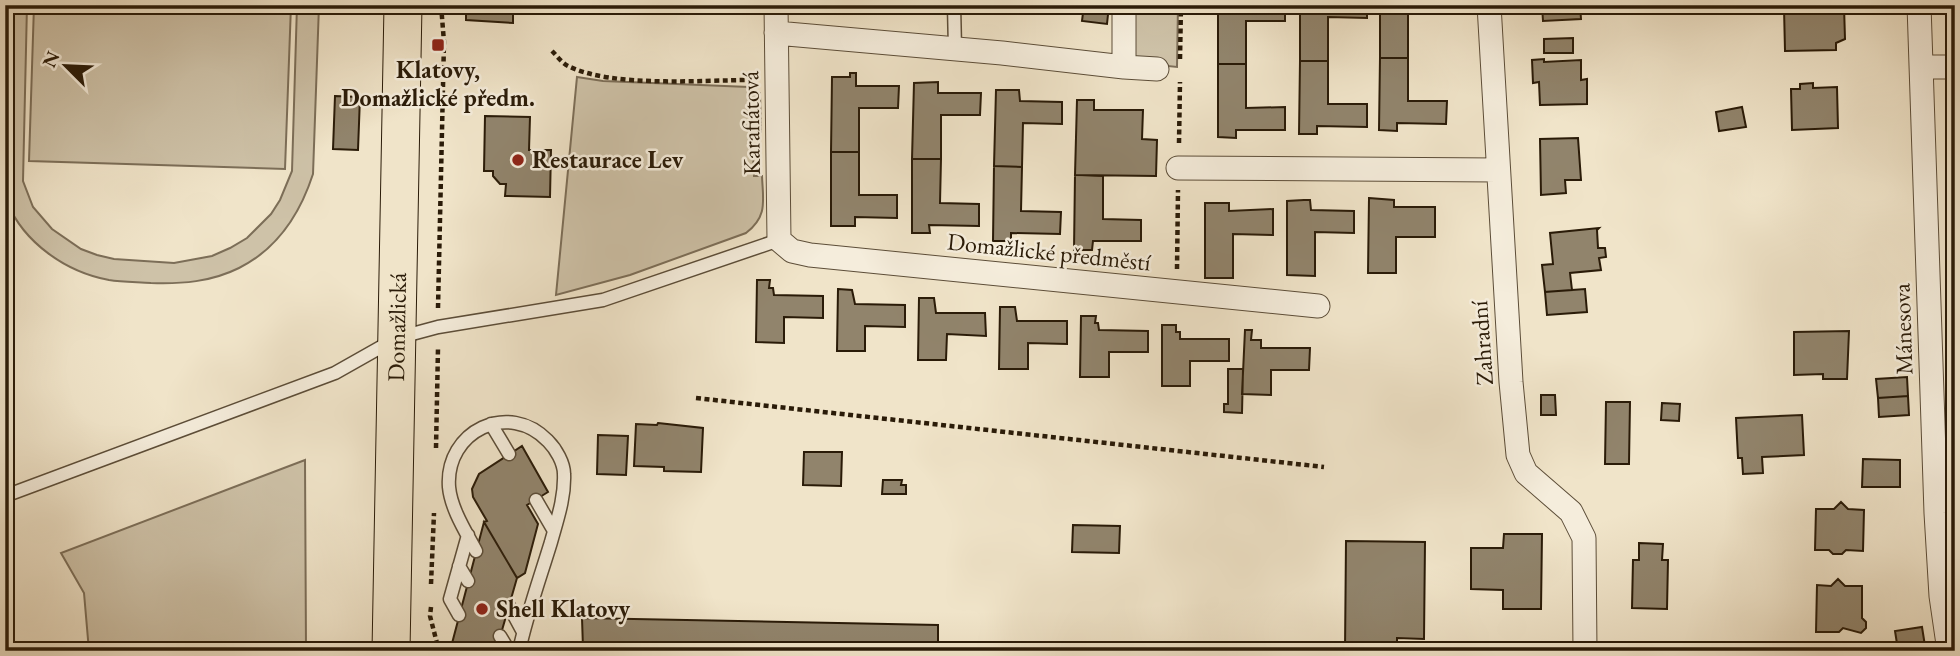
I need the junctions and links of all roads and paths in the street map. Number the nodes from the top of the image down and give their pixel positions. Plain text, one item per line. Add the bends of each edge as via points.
1 (402, 5) edge
2 (776, 5) edge
3 (954, 5) edge
4 (1124, 5) edge
5 (1489, 5) edge
6 (1919, 5) edge
7 (776, 33) junction
8 (955, 49) junction
9 (552, 51) dead end
10 (1124, 67) junction
11 (1923, 67) junction
12 (1955, 67) edge
13 (1157, 69) dead end
14 (777, 80) junction
15 (1178, 168) dead end
16 (1498, 170) junction
17 (779, 240) junction
18 (1318, 306) dead end
19 (397, 338) junction
20 (696, 398) dead end
21 (491, 424) junction
22 (509, 454) dead end
23 (1324, 467) dead end
24 (5, 496) edge
25 (536, 500) dead end
26 (554, 531) junction
27 (468, 535) junction
28 (476, 551) dead end
29 (459, 566) junction
30 (468, 581) dead end
31 (509, 606) dead end
32 (459, 615) dead end
33 (523, 632) junction
34 (500, 636) dead end
35 (391, 651) edge
36 (509, 651) edge
37 (519, 651) edge
38 (1585, 651) edge
39 (1950, 651) edge

1 - 19 main road, Domažlická
2 - 7 street, Karafiátová
3 - 8 lane
4 - 10 street
5 - 16 street, Zahradní
6 - 11 street, Mánesova
7 - 8 street
7 - 14 street, Karafiátová
8 - 10 street
9 - 14 path via 566,65 596,75
10 - 13 street
11 - 12 street
11 - 39 street, Mánesova via 1936,513
14 - 17 street, Karafiátová
15 - 16 street
16 - 38 street, Zahradní via 1518,455 1526,473 1571,512 1584,538
17 - 18 street, Domažlické předměstí via 792,251 810,255
17 - 19 lane via 603,300
19 - 24 lane via 335,373
19 - 35 main road, Domažlická
20 - 23 path
21 - 22 lane
21 - 26 lane via 520,423 539,431 554,447 564,471 563,499
21 - 27 lane via 466,439 450,473 449,488
25 - 26 lane
26 - 33 lane
27 - 28 lane
27 - 29 lane
29 - 30 lane
29 - 32 lane via 450,600
31 - 33 lane
33 - 37 lane
34 - 36 lane

